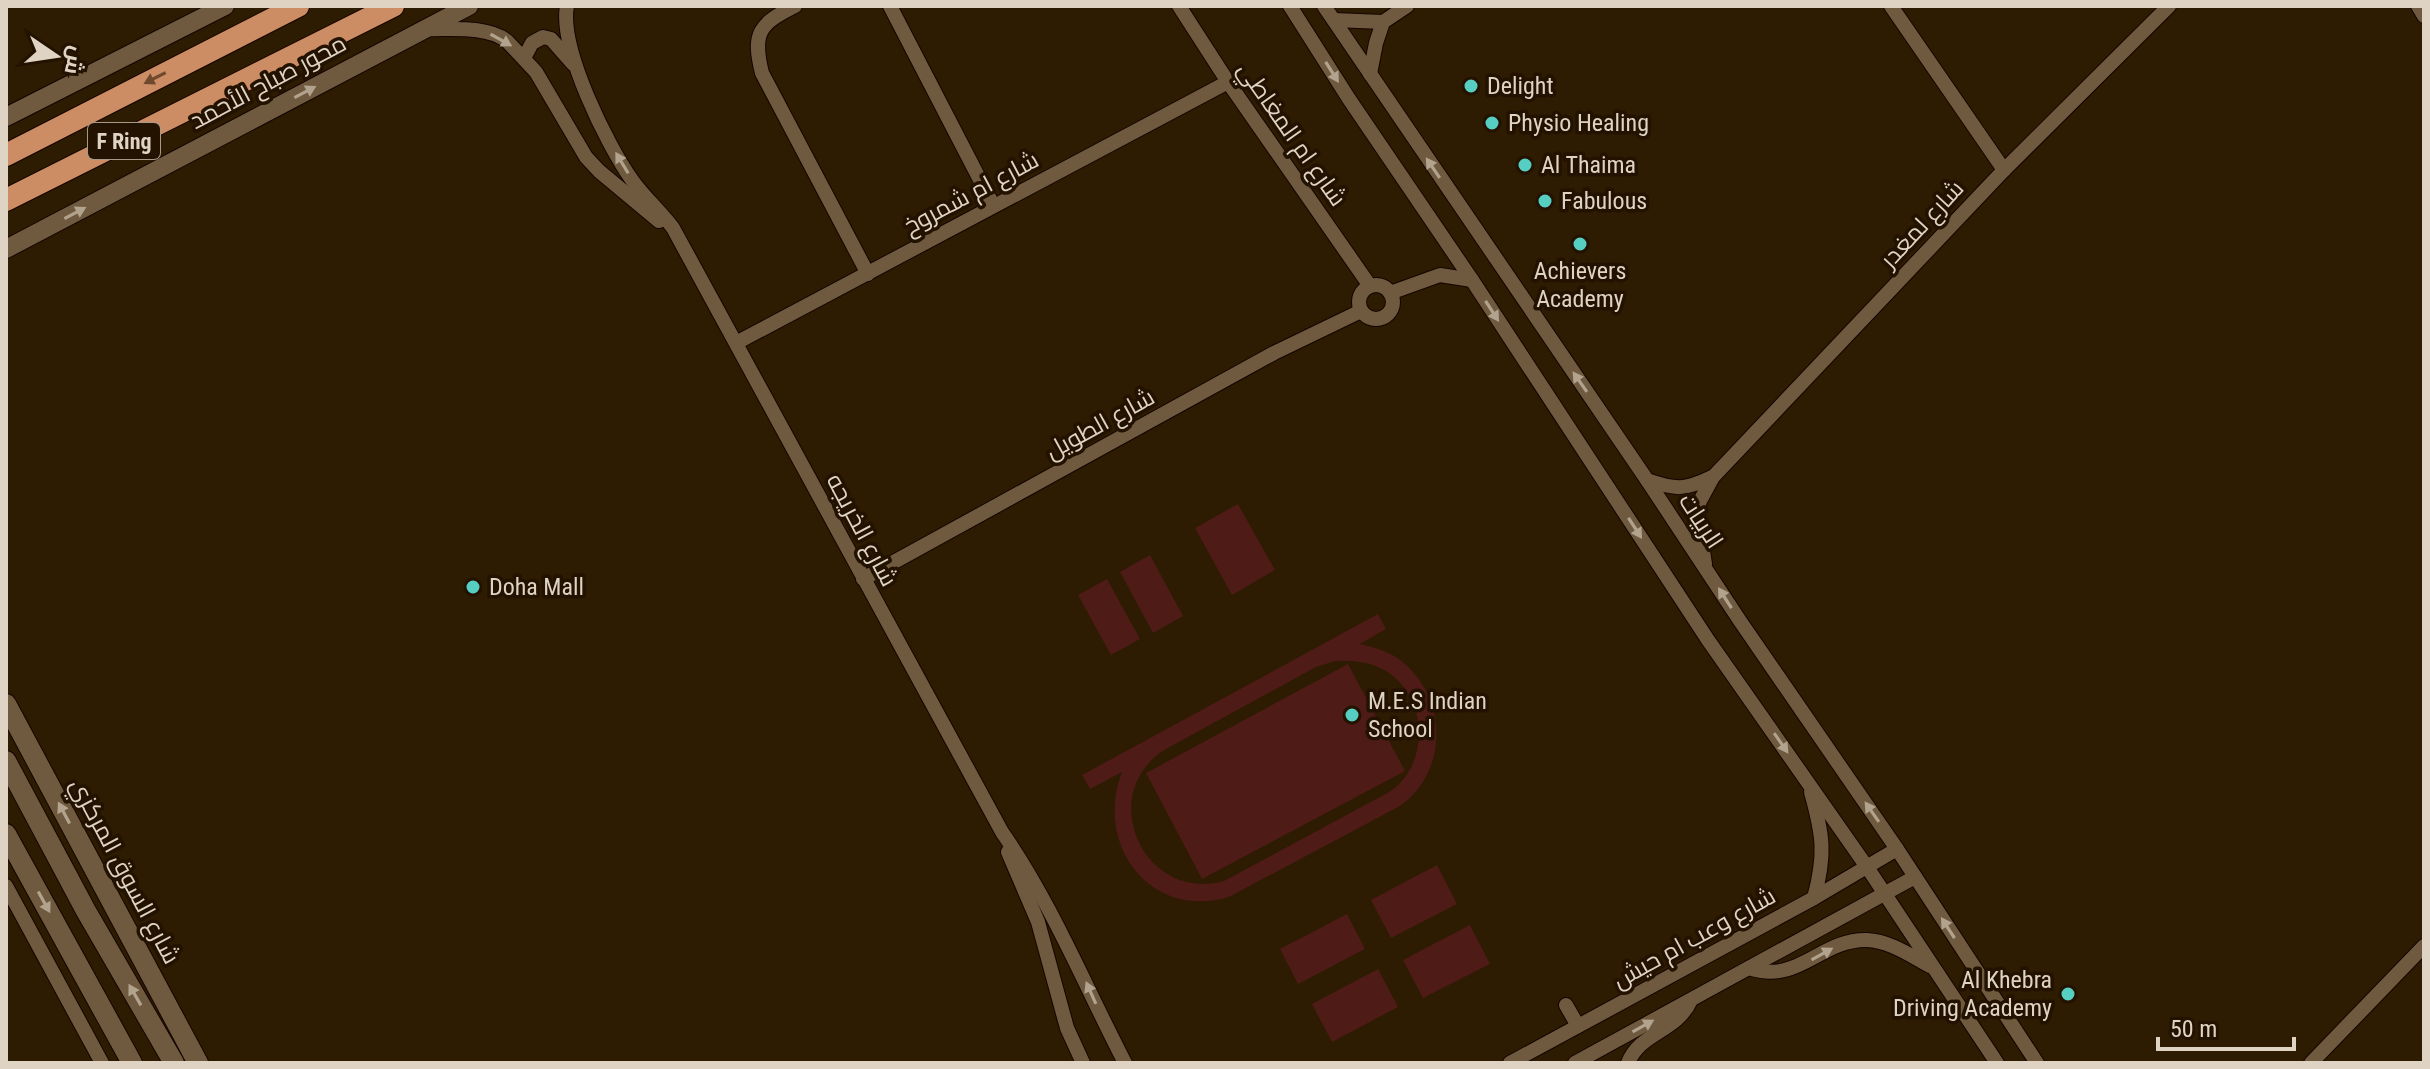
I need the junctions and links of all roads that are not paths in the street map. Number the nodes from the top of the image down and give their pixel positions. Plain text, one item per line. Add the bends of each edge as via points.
1 (225, 6) edge
2 (298, 6) edge
3 (393, 6) edge
4 (469, 6) edge
5 (567, 6) edge
6 (795, 6) edge
7 (890, 6) edge
8 (1179, 6) edge
9 (1290, 6) edge
10 (1324, 6) edge
11 (1407, 6) edge
12 (1891, 6) edge
13 (2169, 6) edge
14 (2418, 6) edge
15 (2424, 16) edge
16 (1334, 20) junction
17 (1383, 22) junction
18 (425, 29) junction
19 (524, 58) junction
20 (578, 71) junction
21 (1370, 74) junction
22 (1228, 82) junction
23 (6, 117) edge
24 (6, 155) edge
25 (2004, 170) junction
26 (6, 200) edge
27 (993, 205) junction
28 (6, 249) edge
29 (682, 249) junction
30 (868, 274) junction
31 (1472, 280) junction
32 (1370, 286) junction
33 (1390, 293) junction
34 (1361, 311) junction
35 (736, 343) junction
36 (1713, 477) junction
37 (1647, 480) junction
38 (1706, 570) junction
39 (863, 579) junction
40 (6, 704) edge
41 (6, 761) edge
42 (1807, 781) junction
43 (1002, 832) junction
44 (6, 834) edge
45 (1897, 849) junction
46 (1867, 867) junction
47 (1915, 877) junction
48 (6, 886) edge
49 (1885, 894) junction
50 (1814, 898) junction
51 (2424, 946) edge
52 (1749, 968) junction
53 (1934, 968) junction
54 (1691, 999) junction
55 (1566, 1005) dead end
56 (1578, 1026) junction
57 (102, 1063) edge
58 (132, 1063) edge
59 (174, 1063) edge
60 (198, 1063) edge
61 (1083, 1063) edge
62 (1125, 1063) edge
63 (1510, 1063) edge
64 (1575, 1063) edge
65 (1628, 1063) edge
66 (1997, 1063) edge
67 (2037, 1063) edge
68 (2311, 1063) edge

1 - 23 street
2 -> 24 highway, F Ring
3 - 26 highway, محور صباح الأحمد / F Ring
4 - 18 street, محور صباح الأحمد
5 - 20 street, شارع الخريجه via 567,31
6 - 30 street via 763,28 758,40 762,73
7 - 27 street
8 - 22 street, شارع ام المغاطي
9 -> 31 street
10 - 16 street, الربيات
11 - 17 street
12 - 25 street
13 - 25 street, شارع لمغدر
14 - 15 street
16 - 17 street
16 - 21 street, الربيات
17 - 21 street
18 -> 19 street, شارع الخريجه via 501,37
28 -> 18 street, محور صباح الأحمد
19 - 20 street, شارع الخريجه via 532,43 543,37 551,39
19 - 29 street, شارع الخريجه via 586,157
29 -> 20 street, شارع الخريجه via 673,228 619,159
37 -> 21 street, الربيات
22 - 27 street, شارع ام شمروخ
22 - 32 street, شارع ام المغاطي
25 - 36 street, شارع لمغدر
27 - 30 street, شارع ام شمروخ
29 - 35 street, شارع الخريجه
30 - 35 street, شارع ام شمروخ
31 - 33 street via 1440,275
31 -> 42 street
32 - 33 street
32 - 34 street via 1360,296
33 - 34 street via 1393,302 1384,317 1367,317
34 - 39 street, شارع الطويل
35 - 39 street, شارع الخريجه
36 - 37 street via 1682,488
36 - 38 street, شارع لمغدر via 1697,511
37 - 38 street, الربيات
45 -> 38 street, الربيات
39 - 43 street, شارع الخريجه
60 -> 40 main road, شارع السوق المركزي
59 -> 41 main road
42 - 46 street
42 - 50 street via 1823,842
43 - 61 street, شارع الخريجه via 1038,922 1067,1028
62 -> 43 street, شارع الخريجه via 1023,862
44 -> 58 main road
45 - 46 street, شارع وعب ام حيش
45 - 47 street, الربيات
46 - 49 street
46 - 50 street, شارع وعب ام حيش
47 - 49 street
67 -> 47 street, الربيات
48 - 57 street
49 - 52 street
49 - 53 street
50 - 56 street, شارع وعب ام حيش
51 - 68 street
52 -> 53 street via 1789,971 1841,944 1868,940
52 - 54 street
53 - 66 street
64 -> 54 street
54 - 65 street via 1681,1017 1636,1048
55 - 56 street
56 - 63 street, شارع وعب ام حيش

